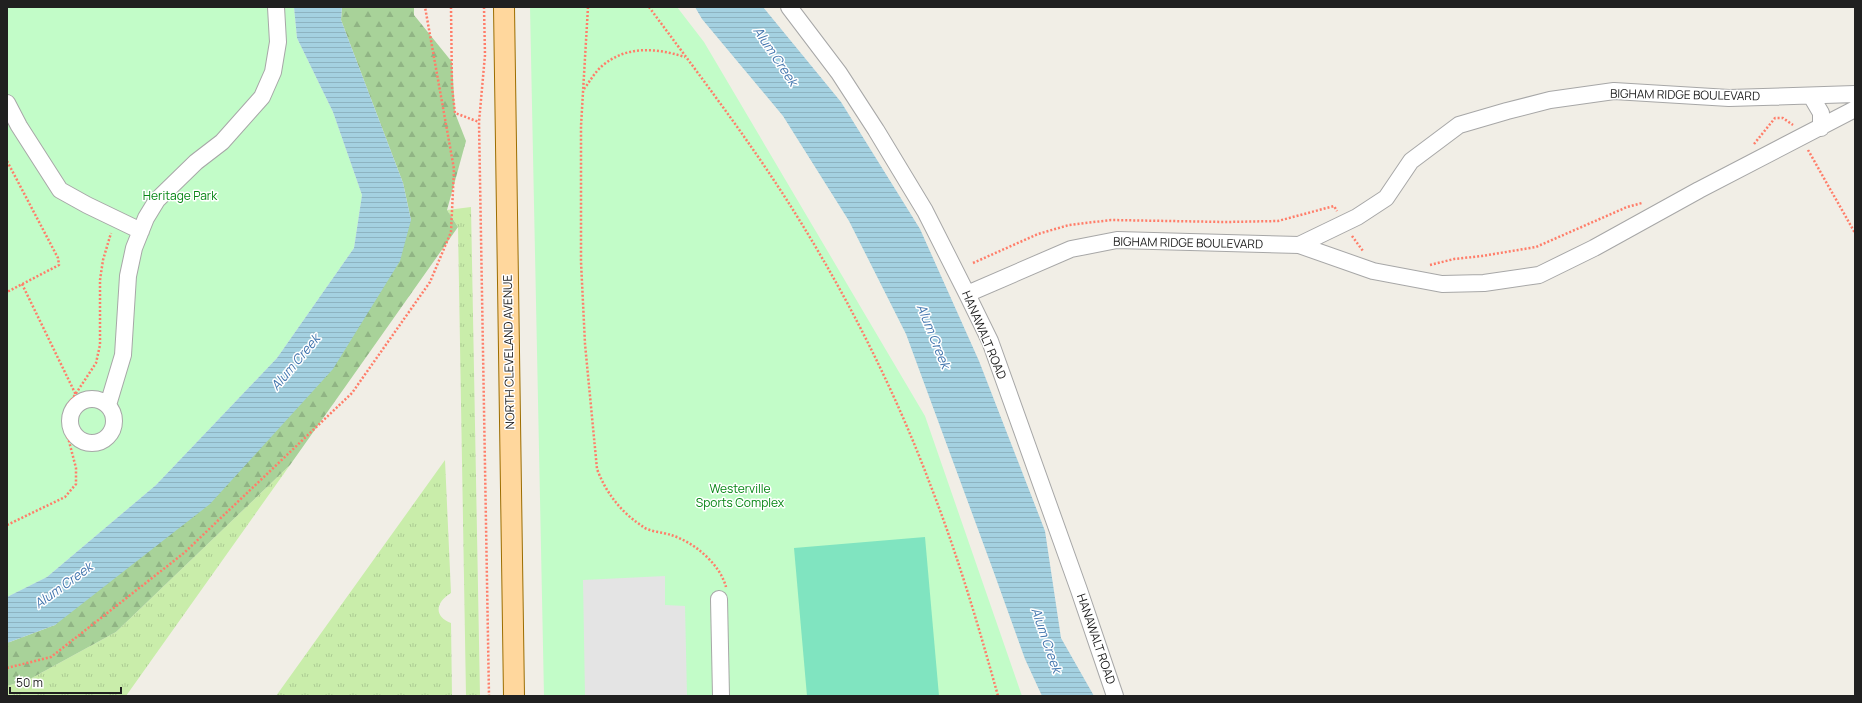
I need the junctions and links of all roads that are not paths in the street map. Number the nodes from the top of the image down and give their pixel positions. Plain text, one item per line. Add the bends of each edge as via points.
1 (276, 7) edge
2 (504, 7) edge
3 (789, 7) edge
4 (1855, 94) edge
5 (1811, 96) junction
6 (7, 103) edge
7 (1855, 109) edge
8 (1821, 128) junction
9 (1334, 228) junction
10 (140, 230) junction
11 (1299, 245) junction
12 (1334, 258) junction
13 (967, 294) junction
14 (108, 405) dead end
15 (723, 594) road end
16 (514, 696) edge
17 (721, 696) edge
18 (1115, 696) edge

1 - 10 street via 278,42 274,72 262,97 222,142 196,162 157,200
2 - 16 main road, NORTH CLEVELAND AVENUE
3 - 13 street, HANAWALT ROAD via 839,73 876,130 926,211
4 - 5 street, BIGHAM RIDGE BOULEVARD
5 - 8 street via 1821,112
5 - 9 street, BIGHAM RIDGE BOULEVARD via 1729,98 1614,92 1550,100 1507,110 1459,124 1411,161 1386,198
6 - 10 street via 60,190
7 - 8 street, BIGHAM RIDGE BOULEVARD
8 - 12 street, BIGHAM RIDGE BOULEVARD via 1539,275 1484,283 1442,284 1373,271
9 - 11 street, BIGHAM RIDGE BOULEVARD
9 - 12 street
10 - 14 street via 128,276 123,355
11 - 12 street, BIGHAM RIDGE BOULEVARD
11 - 13 street, BIGHAM RIDGE BOULEVARD via 1117,240 1071,249
13 - 18 street, HANAWALT ROAD via 990,341
15 - 17 street

